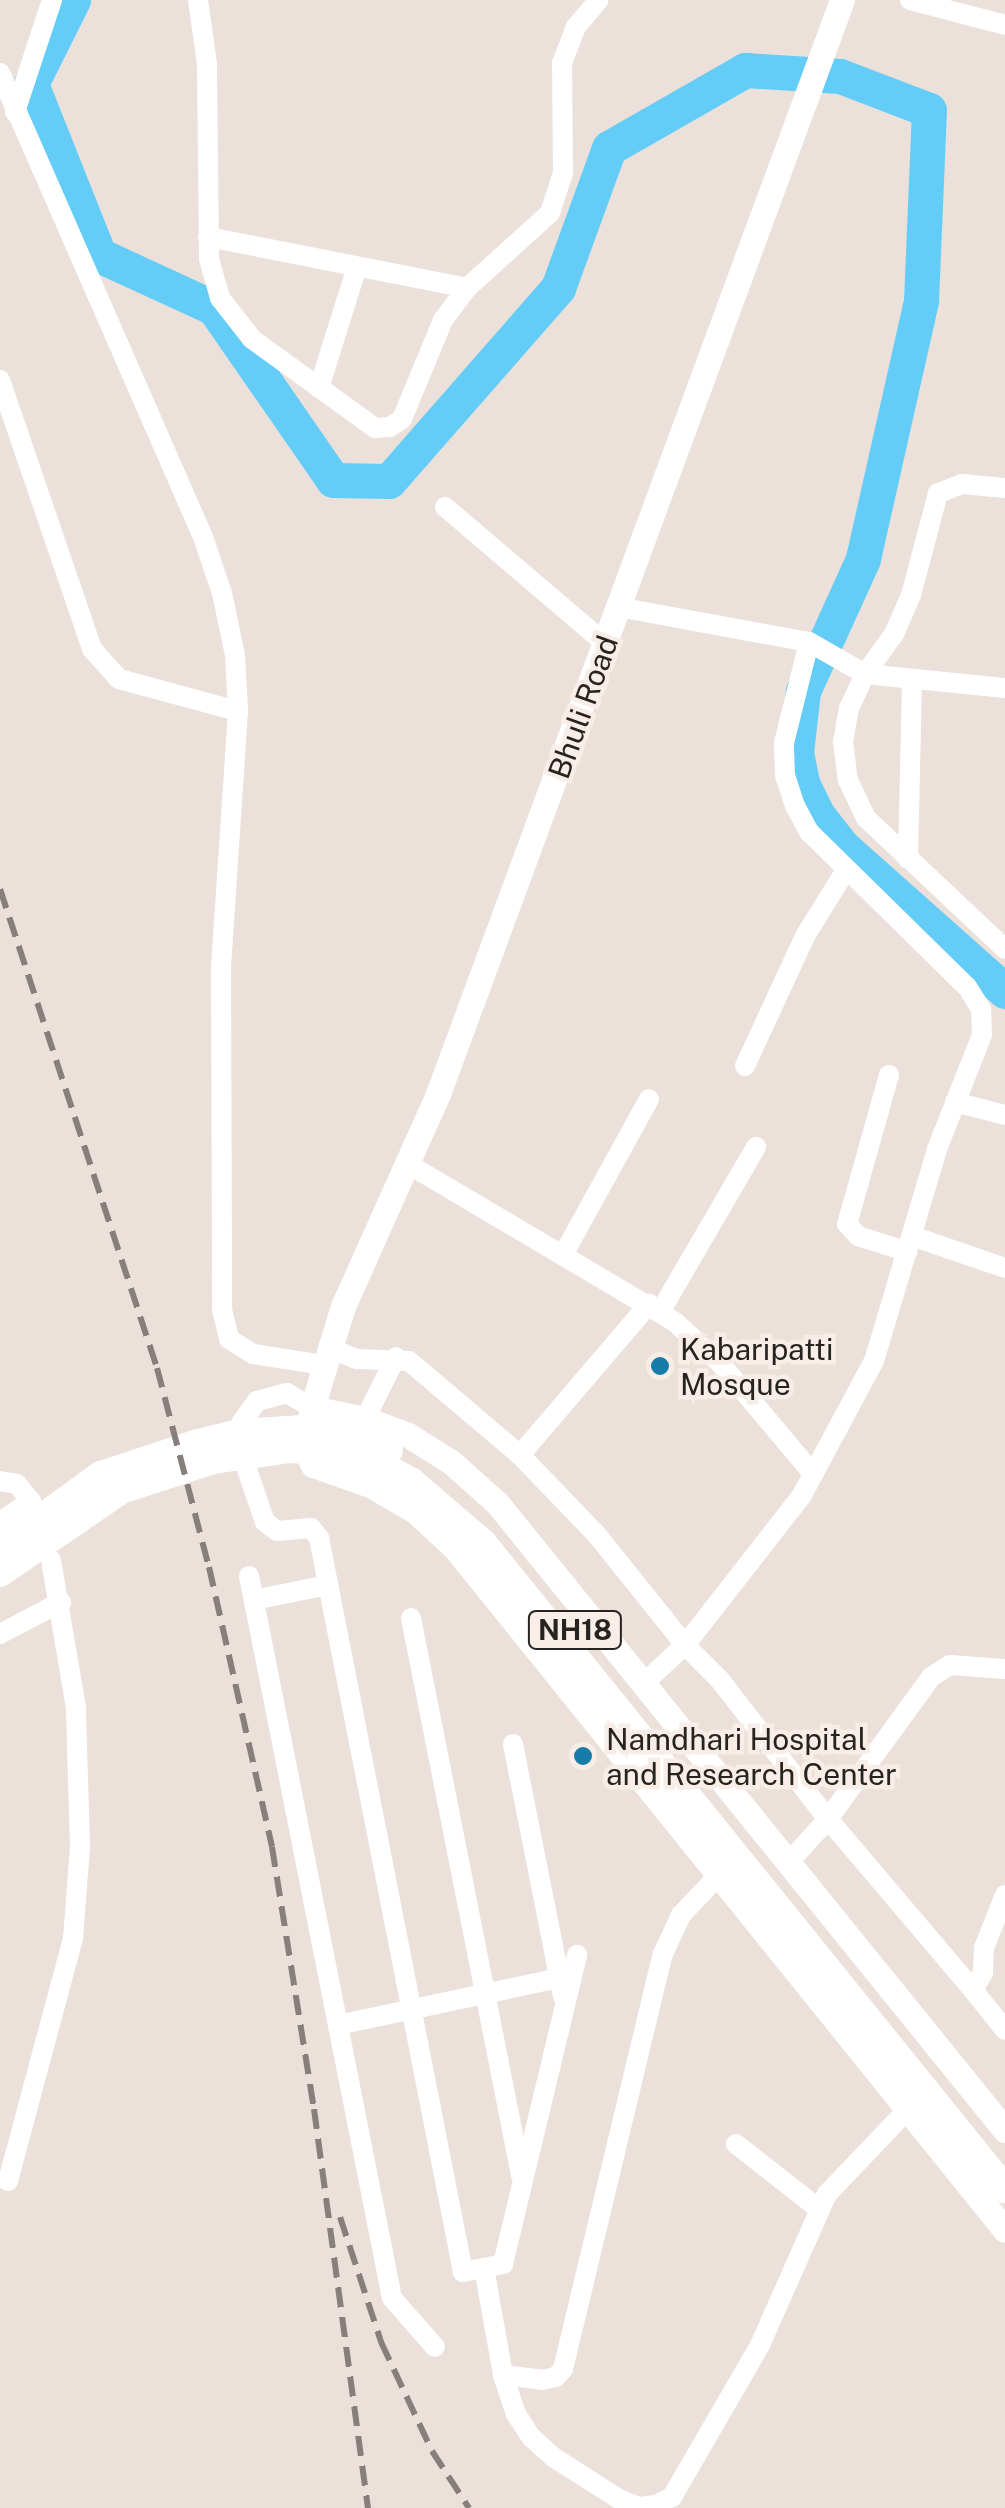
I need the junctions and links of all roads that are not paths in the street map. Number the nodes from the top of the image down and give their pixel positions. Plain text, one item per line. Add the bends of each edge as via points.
1 (52, 0) edge
2 (198, 0) edge
3 (599, 0) edge
4 (842, 0) edge
5 (910, 0) edge
6 (1005, 26) edge
7 (0, 73) edge
8 (15, 112) junction
9 (208, 237) junction
10 (357, 266) junction
11 (467, 288) junction
12 (0, 380) edge
13 (319, 388) junction
14 (1005, 488) edge
15 (445, 508) dead end
16 (618, 607) junction
17 (606, 643) junction
18 (813, 644) junction
19 (865, 674) junction
20 (912, 680) junction
21 (1005, 688) edge
22 (238, 710) junction
23 (908, 859) junction
24 (846, 870) junction
25 (1005, 948) edge
26 (745, 1066) dead end
27 (889, 1075) dead end
28 (649, 1099) dead end
29 (955, 1102) junction
30 (1005, 1115) edge
31 (756, 1147) dead end
32 (408, 1164) junction
33 (910, 1244) junction
34 (563, 1254) junction
35 (1005, 1268) edge
36 (654, 1308) junction
37 (326, 1356) junction
38 (396, 1358) junction
39 (312, 1408) junction
40 (365, 1419) junction
41 (520, 1454) junction
42 (812, 1474) junction
43 (9, 1483) edge
44 (0, 1522) edge
45 (3, 1558) edge
46 (51, 1560) dead end
47 (249, 1576) dead end
48 (328, 1585) junction
49 (254, 1600) junction
50 (61, 1602) junction
51 (410, 1618) dead end
52 (0, 1634) edge
53 (684, 1645) junction
54 (1005, 1669) edge
55 (644, 1683) junction
56 (513, 1744) dead end
57 (828, 1819) junction
58 (789, 1862) junction
59 (719, 1875) junction
60 (1005, 1894) edge
61 (576, 1955) dead end
62 (560, 1978) junction
63 (973, 1990) junction
64 (486, 1994) junction
65 (565, 2004) junction
66 (412, 2010) junction
67 (338, 2025) junction
68 (1005, 2030) edge
69 (910, 2107) junction
70 (1005, 2130) edge
71 (736, 2144) dead end
72 (1005, 2162) edge
73 (8, 2181) dead end
74 (523, 2182) junction
75 (1005, 2189) edge
76 (819, 2210) junction
77 (1005, 2230) edge
78 (484, 2268) junction
79 (436, 2347) dead end
80 (503, 2375) junction

1 - 8 street
2 - 9 street via 207,64
3 - 11 street via 576,27 562,63 559,194 550,213
4 - 16 main road, Bhuli Road
5 - 6 street
7 - 8 street
8 - 22 street via 168,454 222,593
9 - 10 street
9 - 13 street via 220,298 252,339
10 - 11 street
10 - 13 street
11 - 13 street via 442,320 402,419 375,428
12 - 22 street via 92,648 119,679
14 - 19 street via 962,484 938,494 911,595
15 - 17 street
16 - 17 main road, Bhuli Road
16 - 18 street
17 - 32 main road, Bhuli Road
18 - 19 street
18 - 24 street via 789,713 786,776 809,832
19 - 20 street
19 - 23 street via 843,741 848,780 866,818
20 - 21 street
20 - 23 street
22 - 37 street via 221,970 222,1310 229,1339 254,1354
23 - 25 street
24 - 26 street via 805,936
24 - 29 street via 967,986 980,1009 982,1034
27 - 33 street via 848,1224 858,1236
28 - 34 street
29 - 30 street
29 - 33 street
31 - 36 street
32 - 34 street
32 - 37 main road, Bhuli Road
33 - 35 street
33 - 42 street via 874,1361
34 - 36 street
36 - 41 street
36 - 42 street via 720,1363
37 - 38 street
37 - 39 main road, Bhuli Road
38 - 40 street
38 - 41 street via 428,1372
39 - 40 main road
39 - 48 street via 287,1393 258,1401 242,1422 241,1452 260,1517 277,1530 316,1531
39 - 59 main road, Bhuli Road via 305,1450 314,1464 391,1496 454,1548
40 - 55 main road via 431,1449 496,1503
41 - 53 street via 598,1536
42 - 53 street
43 - 44 street via 31,1500
45 - 72 highway, NH18 via 101,1475 239,1433 328,1432 408,1458 453,1489 499,1536
45 - 75 highway, NH18 via 121,1490 213,1460 324,1451 383,1466 412,1482 482,1543
46 - 50 street
47 - 49 street
48 - 49 street
48 - 66 street
49 - 67 street
50 - 52 street
50 - 73 street via 80,1780 73,1938
51 - 64 street
53 - 55 street
53 - 57 street via 720,1680
54 - 57 street via 950,1666 931,1676
55 - 58 main road
56 - 62 street
57 - 58 street
57 - 63 street
58 - 70 main road
59 - 69 main road, Bhuli Road
59 - 80 street via 681,1915 663,1954 563,2369 542,2380
60 - 63 street via 984,1948 984,1973
61 - 65 street
62 - 64 street
62 - 65 street
63 - 68 street
64 - 66 street
64 - 74 street
65 - 74 street
66 - 67 street
66 - 78 street via 463,2272
67 - 79 street via 392,2298
69 - 76 street
69 - 77 main road, Bhuli Road
71 - 76 street
74 - 78 street via 503,2264
76 - 80 street via 760,2346 672,2497 639,2506 553,2457 516,2414
78 - 80 street

